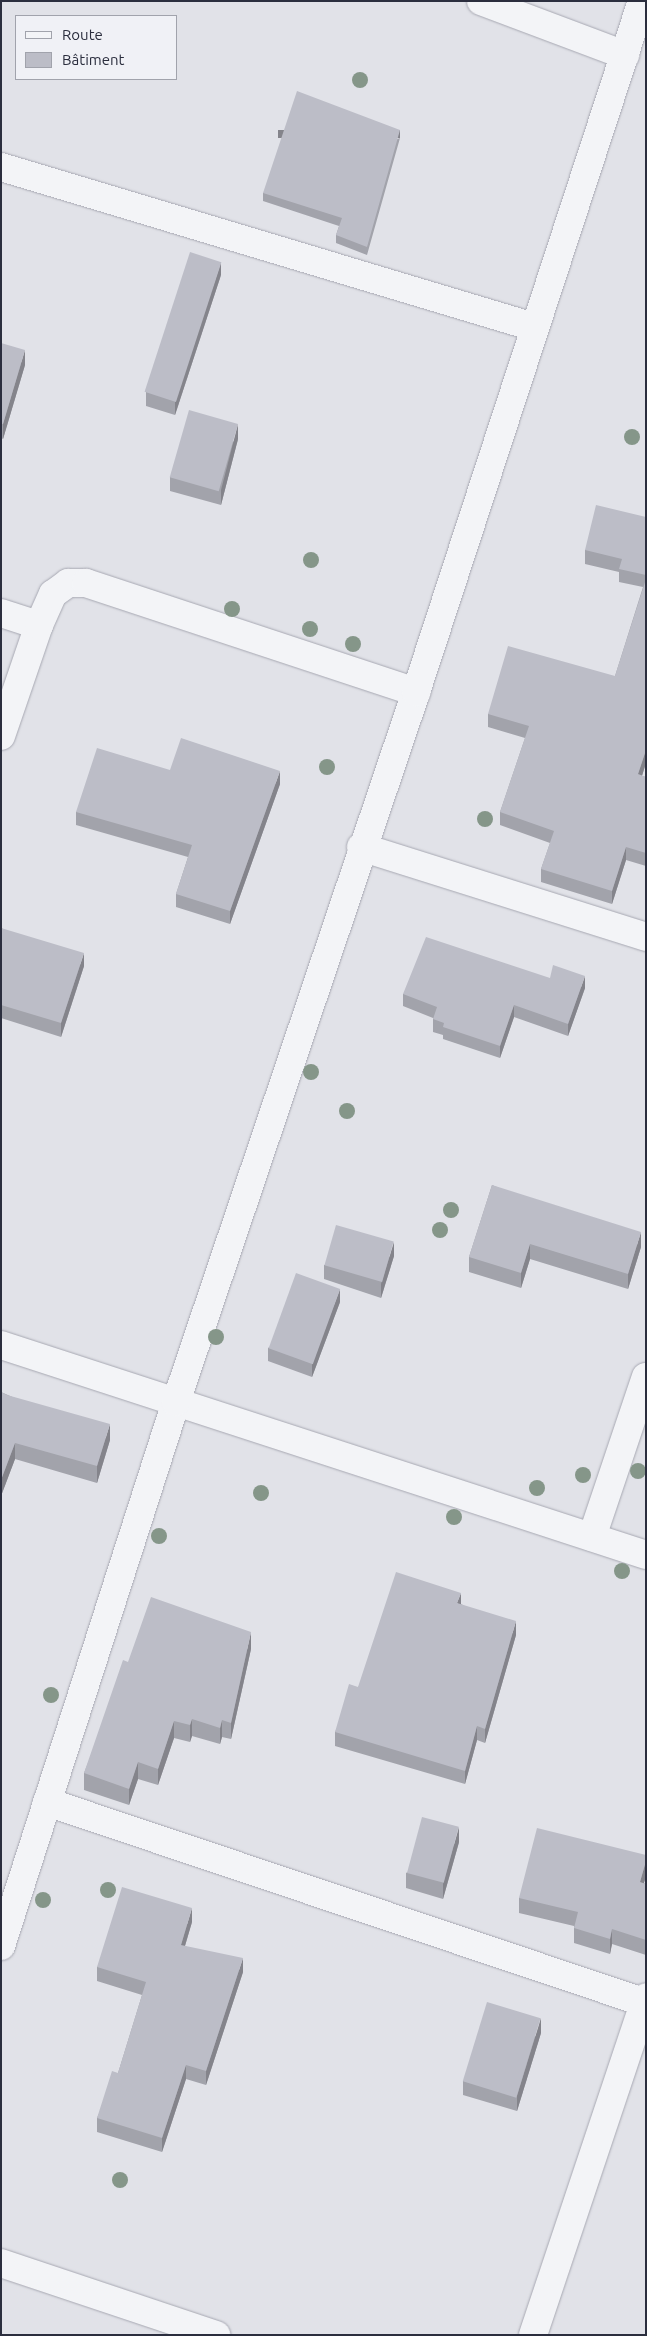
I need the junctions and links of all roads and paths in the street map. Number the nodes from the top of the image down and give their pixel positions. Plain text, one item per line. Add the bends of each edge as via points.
1 (481, 1) edge
2 (642, 1) edge
3 (625, 56) junction
4 (1, 167) edge
5 (534, 327) junction
6 (1, 613) edge
7 (38, 625) junction
8 (416, 692) junction
9 (1, 736) edge
10 (361, 846) junction
11 (646, 938) edge
12 (1, 1345) edge
13 (646, 1378) edge
14 (176, 1402) junction
15 (592, 1537) junction
16 (646, 1555) edge
17 (48, 1802) junction
18 (1, 1946) edge
19 (645, 2000) edge
20 (1, 2263) edge
21 (216, 2335) edge
22 (533, 2335) edge

1 - 3 street
2 - 3 street
3 - 5 street
4 - 5 street
5 - 8 street
6 - 7 street
7 - 8 street via 53,594 68,583 86,582
7 - 9 street
8 - 10 street
10 - 11 street
10 - 14 street
12 - 14 street
13 - 15 street
14 - 15 street
14 - 17 street
15 - 16 street
17 - 18 street
17 - 19 street
19 - 22 street
20 - 21 street

